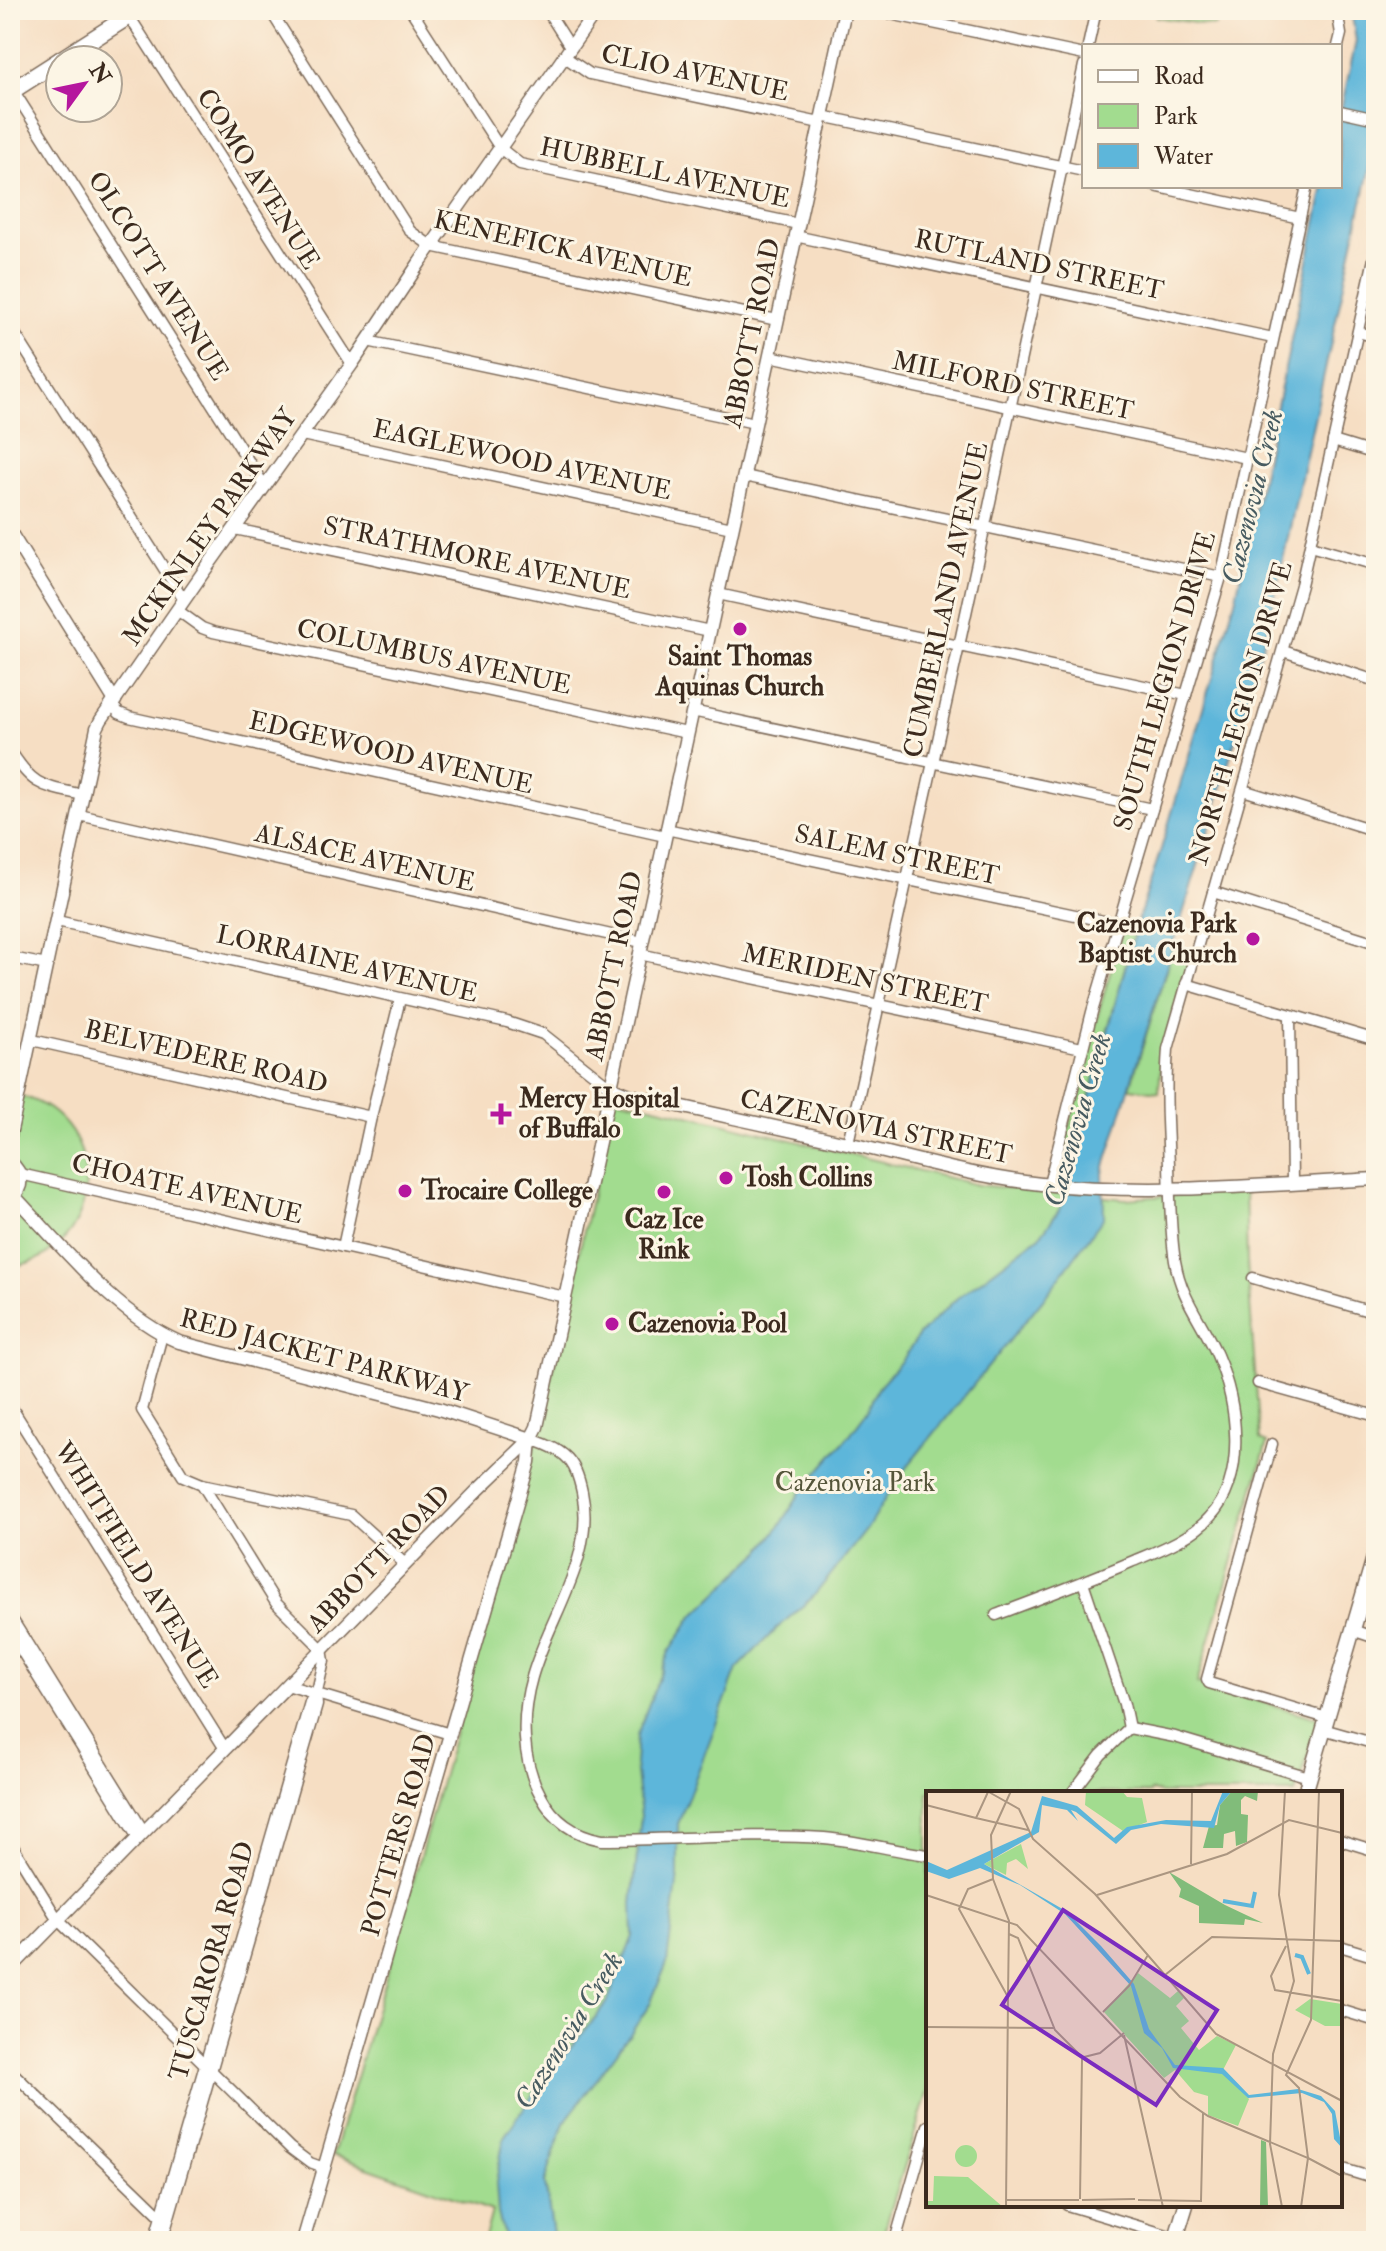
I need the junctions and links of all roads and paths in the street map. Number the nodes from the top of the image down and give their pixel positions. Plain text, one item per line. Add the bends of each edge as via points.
1 (270, 10) edge
2 (411, 10) edge
3 (547, 10) edge
4 (597, 10) edge
5 (845, 10) edge
6 (871, 10) edge
7 (1096, 10) edge
8 (1337, 10) edge
9 (133, 12) edge
10 (84, 44) edge
11 (1088, 44) edge
12 (1338, 44) edge
13 (568, 52) junction
14 (1082, 55) edge
15 (44, 70) edge
16 (1082, 74) edge
17 (12, 91) edge
18 (1342, 111) edge
19 (821, 119) junction
20 (1376, 119) edge
21 (500, 148) junction
22 (1062, 167) junction
23 (1082, 171) edge
24 (1163, 188) edge
25 (1307, 188) edge
26 (1300, 218) junction
27 (797, 230) junction
28 (431, 246) junction
29 (1376, 250) edge
30 (1036, 287) junction
31 (777, 320) junction
32 (10, 326) edge
33 (1358, 332) junction
34 (1376, 337) edge
35 (1273, 338) junction
36 (367, 341) junction
37 (770, 356) junction
38 (352, 364) junction
39 (1010, 408) junction
40 (755, 423) junction
41 (302, 435) junction
42 (1333, 441) junction
43 (1376, 454) edge
44 (1247, 458) junction
45 (744, 476) junction
46 (265, 487) junction
47 (732, 528) junction
48 (984, 528) junction
49 (235, 529) junction
50 (10, 532) edge
51 (1310, 546) junction
52 (1376, 565) edge
53 (1221, 577) junction
54 (718, 594) junction
55 (181, 605) junction
56 (710, 631) junction
57 (959, 646) junction
58 (1283, 651) junction
59 (1376, 681) edge
60 (1186, 695) junction
61 (113, 703) junction
62 (692, 711) junction
63 (687, 733) junction
64 (10, 750) edge
65 (933, 762) junction
66 (1243, 790) junction
67 (83, 795) junction
68 (1152, 809) junction
69 (79, 815) junction
70 (1376, 831) edge
71 (666, 832) junction
72 (907, 880) junction
73 (1213, 892) junction
74 (57, 921) junction
75 (1118, 924) junction
76 (1376, 943) edge
77 (641, 948) junction
78 (10, 955) edge
79 (47, 965) junction
80 (1186, 984) junction
81 (400, 999) junction
82 (879, 1005) junction
83 (1290, 1015) junction
84 (32, 1040) junction
85 (1376, 1040) edge
86 (1082, 1048) junction
87 (610, 1087) junction
88 (371, 1117) junction
89 (10, 1135) edge
90 (848, 1143) junction
91 (10, 1162) edge
92 (20, 1174) junction
93 (1376, 1179) edge
94 (1292, 1183) junction
95 (1056, 1185) junction
96 (1170, 1188) junction
97 (12, 1197) edge
98 (343, 1247) junction
99 (1253, 1278) dead end
100 (565, 1297) junction
101 (1376, 1313) edge
102 (162, 1335) junction
103 (1258, 1383) dead end
104 (10, 1405) edge
105 (1376, 1416) edge
106 (531, 1439) junction
107 (1272, 1444) dead end
108 (202, 1484) junction
109 (1376, 1551) edge
110 (405, 1564) junction
111 (1083, 1582) junction
112 (996, 1615) dead end
113 (10, 1616) edge
114 (1352, 1630) junction
115 (13, 1632) edge
116 (1376, 1638) edge
117 (322, 1649) junction
118 (287, 1685) junction
119 (316, 1694) junction
120 (1325, 1723) junction
121 (1129, 1728) junction
122 (450, 1734) junction
123 (1376, 1744) edge
124 (225, 1749) junction
125 (1309, 1777) junction
126 (1074, 1791) edge
127 (1306, 1791) edge
128 (141, 1835) junction
129 (1342, 1841) edge
130 (10, 1842) edge
131 (1376, 1851) edge
132 (926, 1855) edge
133 (58, 1920) junction
134 (1342, 1947) edge
135 (1376, 1957) edge
136 (10, 1969) edge
137 (1342, 2011) edge
138 (1376, 2021) edge
139 (208, 2066) junction
140 (10, 2070) edge
141 (926, 2142) edge
142 (923, 2165) edge
143 (324, 2168) junction
144 (1342, 2169) edge
145 (1376, 2179) edge
146 (1073, 2207) edge
147 (1186, 2207) edge
148 (164, 2219) junction
149 (1179, 2240) edge
150 (154, 2241) edge
151 (162, 2241) edge
152 (303, 2241) edge
153 (895, 2241) edge

1 - 28 street, KENEFICK AVENUE via 410,231
2 - 21 street, HUBBELL AVENUE
3 - 13 street
4 - 13 street, MCKINLEY PARKWAY
5 - 19 street, ABBOTT ROAD
6 - 14 street
7 - 11 street
8 - 12 street
9 - 10 main road
9 - 38 street, COMO AVENUE
13 - 19 street, CLIO AVENUE via 590,74
13 - 21 street, MCKINLEY PARKWAY
15 - 17 main road
16 - 22 street, CUMBERLAND AVENUE
17 - 46 street, OLCOTT AVENUE
18 - 20 street
19 - 22 street, CLIO AVENUE
19 - 27 street, ABBOTT ROAD
21 - 27 street, HUBBELL AVENUE via 530,167
21 - 28 street, MCKINLEY PARKWAY
22 - 23 street, CLIO AVENUE
22 - 30 street, CUMBERLAND AVENUE
24 - 26 street
25 - 26 street, SOUTH LEGION DRIVE
26 - 35 street, SOUTH LEGION DRIVE
27 - 30 street, RUTLAND STREET
27 - 31 street, ABBOTT ROAD
28 - 31 street, KENEFICK AVENUE
28 - 36 street, MCKINLEY PARKWAY
29 - 33 street, NORTH LEGION DRIVE
30 - 35 street, RUTLAND STREET
30 - 39 street, CUMBERLAND AVENUE
31 - 37 street, ABBOTT ROAD
32 - 55 street, COLUMBUS AVENUE
33 - 34 street
33 - 42 street, NORTH LEGION DRIVE
35 - 44 street, SOUTH LEGION DRIVE
36 - 38 street, MCKINLEY PARKWAY
36 - 40 street
37 - 39 street, MILFORD STREET
37 - 40 street, ABBOTT ROAD
38 - 41 street, MCKINLEY PARKWAY
39 - 44 street, MILFORD STREET
39 - 48 street, CUMBERLAND AVENUE
40 - 45 street, ABBOTT ROAD
41 - 46 street, MCKINLEY PARKWAY
41 - 47 street, EAGLEWOOD AVENUE
42 - 43 street
42 - 51 street, NORTH LEGION DRIVE
44 - 53 street, SOUTH LEGION DRIVE
45 - 47 street, ABBOTT ROAD
45 - 48 street
46 - 49 street, MCKINLEY PARKWAY
47 - 54 street, ABBOTT ROAD
48 - 53 street
48 - 57 street, CUMBERLAND AVENUE
49 - 55 street, MCKINLEY PARKWAY
49 - 56 street, STRATHMORE AVENUE
50 - 61 street
51 - 52 street
51 - 58 street, NORTH LEGION DRIVE
53 - 60 street, SOUTH LEGION DRIVE
54 - 56 street, ABBOTT ROAD
54 - 57 street
55 - 61 street, MCKINLEY PARKWAY
55 - 63 street, COLUMBUS AVENUE via 202,628 213,632
56 - 62 street, ABBOTT ROAD
57 - 60 street
57 - 65 street, CUMBERLAND AVENUE
58 - 59 street
58 - 66 street, NORTH LEGION DRIVE
60 - 68 street, SOUTH LEGION DRIVE
61 - 67 street, MCKINLEY PARKWAY via 97,728
61 - 71 street, EDGEWOOD AVENUE via 129,717
62 - 63 street, ABBOTT ROAD
62 - 65 street
63 - 71 street, ABBOTT ROAD
64 - 67 street via 40,784
65 - 68 street
65 - 72 street, CUMBERLAND AVENUE
66 - 70 street
66 - 73 street, NORTH LEGION DRIVE
67 - 69 street, MCKINLEY PARKWAY
68 - 75 street, SOUTH LEGION DRIVE
69 - 74 street, MCKINLEY PARKWAY
69 - 77 street, ALSACE AVENUE
71 - 72 street, SALEM STREET
71 - 77 street, ABBOTT ROAD
72 - 75 street, SALEM STREET
72 - 82 street, CUMBERLAND AVENUE
73 - 76 street
73 - 80 street, NORTH LEGION DRIVE
74 - 79 street, MCKINLEY PARKWAY
74 - 81 street, LORRAINE AVENUE
75 - 86 street, SOUTH LEGION DRIVE
77 - 82 street, MERIDEN STREET
77 - 87 street, ABBOTT ROAD
78 - 79 street
79 - 84 street, MCKINLEY PARKWAY
80 - 83 street
80 - 96 street, NORTH LEGION DRIVE via 1165,1082
81 - 87 street, LORRAINE AVENUE via 533,1030
81 - 88 street
82 - 86 street, MERIDEN STREET
82 - 90 street, CUMBERLAND AVENUE
83 - 85 street
83 - 94 street
84 - 88 street, BELVEDERE ROAD
84 - 89 street, MCKINLEY PARKWAY
86 - 95 street, SOUTH LEGION DRIVE
87 - 90 street, CAZENOVIA STREET
87 - 100 street, ABBOTT ROAD
88 - 98 street
90 - 95 street, CAZENOVIA STREET via 980,1175
91 - 92 street
92 - 97 street via 20,1187
92 - 98 street, CHOATE AVENUE
93 - 94 street, CAZENOVIA STREET
94 - 96 street, CAZENOVIA STREET
95 - 96 street, CAZENOVIA STREET
96 - 111 street, NORTH LEGION DRIVE via 1176,1263 1185,1298 1217,1356 1229,1392 1233,1465 1225,1495 1201,1526
97 - 102 street, RED JACKET PARKWAY via 119,1305
98 - 100 street, CHOATE AVENUE
99 - 101 street
100 - 106 street, ABBOTT ROAD
102 - 106 street, RED JACKET PARKWAY
102 - 108 street via 142,1410 183,1476
103 - 105 street
104 - 124 street, WHITFIELD AVENUE
106 - 110 street, ABBOTT ROAD
106 - 122 street, POTTERS ROAD via 529,1462
106 - 132 street via 561,1452 571,1463 581,1484 586,1526 532,1675 524,1722 530,1768 556,1817 570,1830 602,1840 823,1838
107 - 120 street via 1207,1679
108 - 110 street via 351,1515
108 - 117 street via 276,1603
109 - 114 main road
110 - 117 street, ABBOTT ROAD
111 - 112 street, NORTH LEGION DRIVE
111 - 121 street
113 - 115 street
114 - 116 street
114 - 120 main road
115 - 128 street
117 - 118 street, ABBOTT ROAD
117 - 119 street, TUSCARORA ROAD
118 - 119 street
118 - 124 street, ABBOTT ROAD
119 - 122 street
119 - 139 street, TUSCARORA ROAD via 317,1705
120 - 123 street
120 - 125 main road
121 - 125 street
121 - 126 street
122 - 143 street, POTTERS ROAD
124 - 128 street, ABBOTT ROAD
125 - 127 main road
128 - 133 street, ABBOTT ROAD
129 - 131 street
130 - 133 street
133 - 136 street, ABBOTT ROAD
133 - 139 street
134 - 135 street
137 - 138 street
139 - 143 street via 290,2148
139 - 148 street, TUSCARORA ROAD
140 - 148 street
141 - 142 street
142 - 153 street
143 - 152 street, POTTERS ROAD
144 - 145 street
146 - 149 street
147 - 149 main road
148 - 150 street, TUSCARORA ROAD
148 - 151 street, TUSCARORA ROAD

